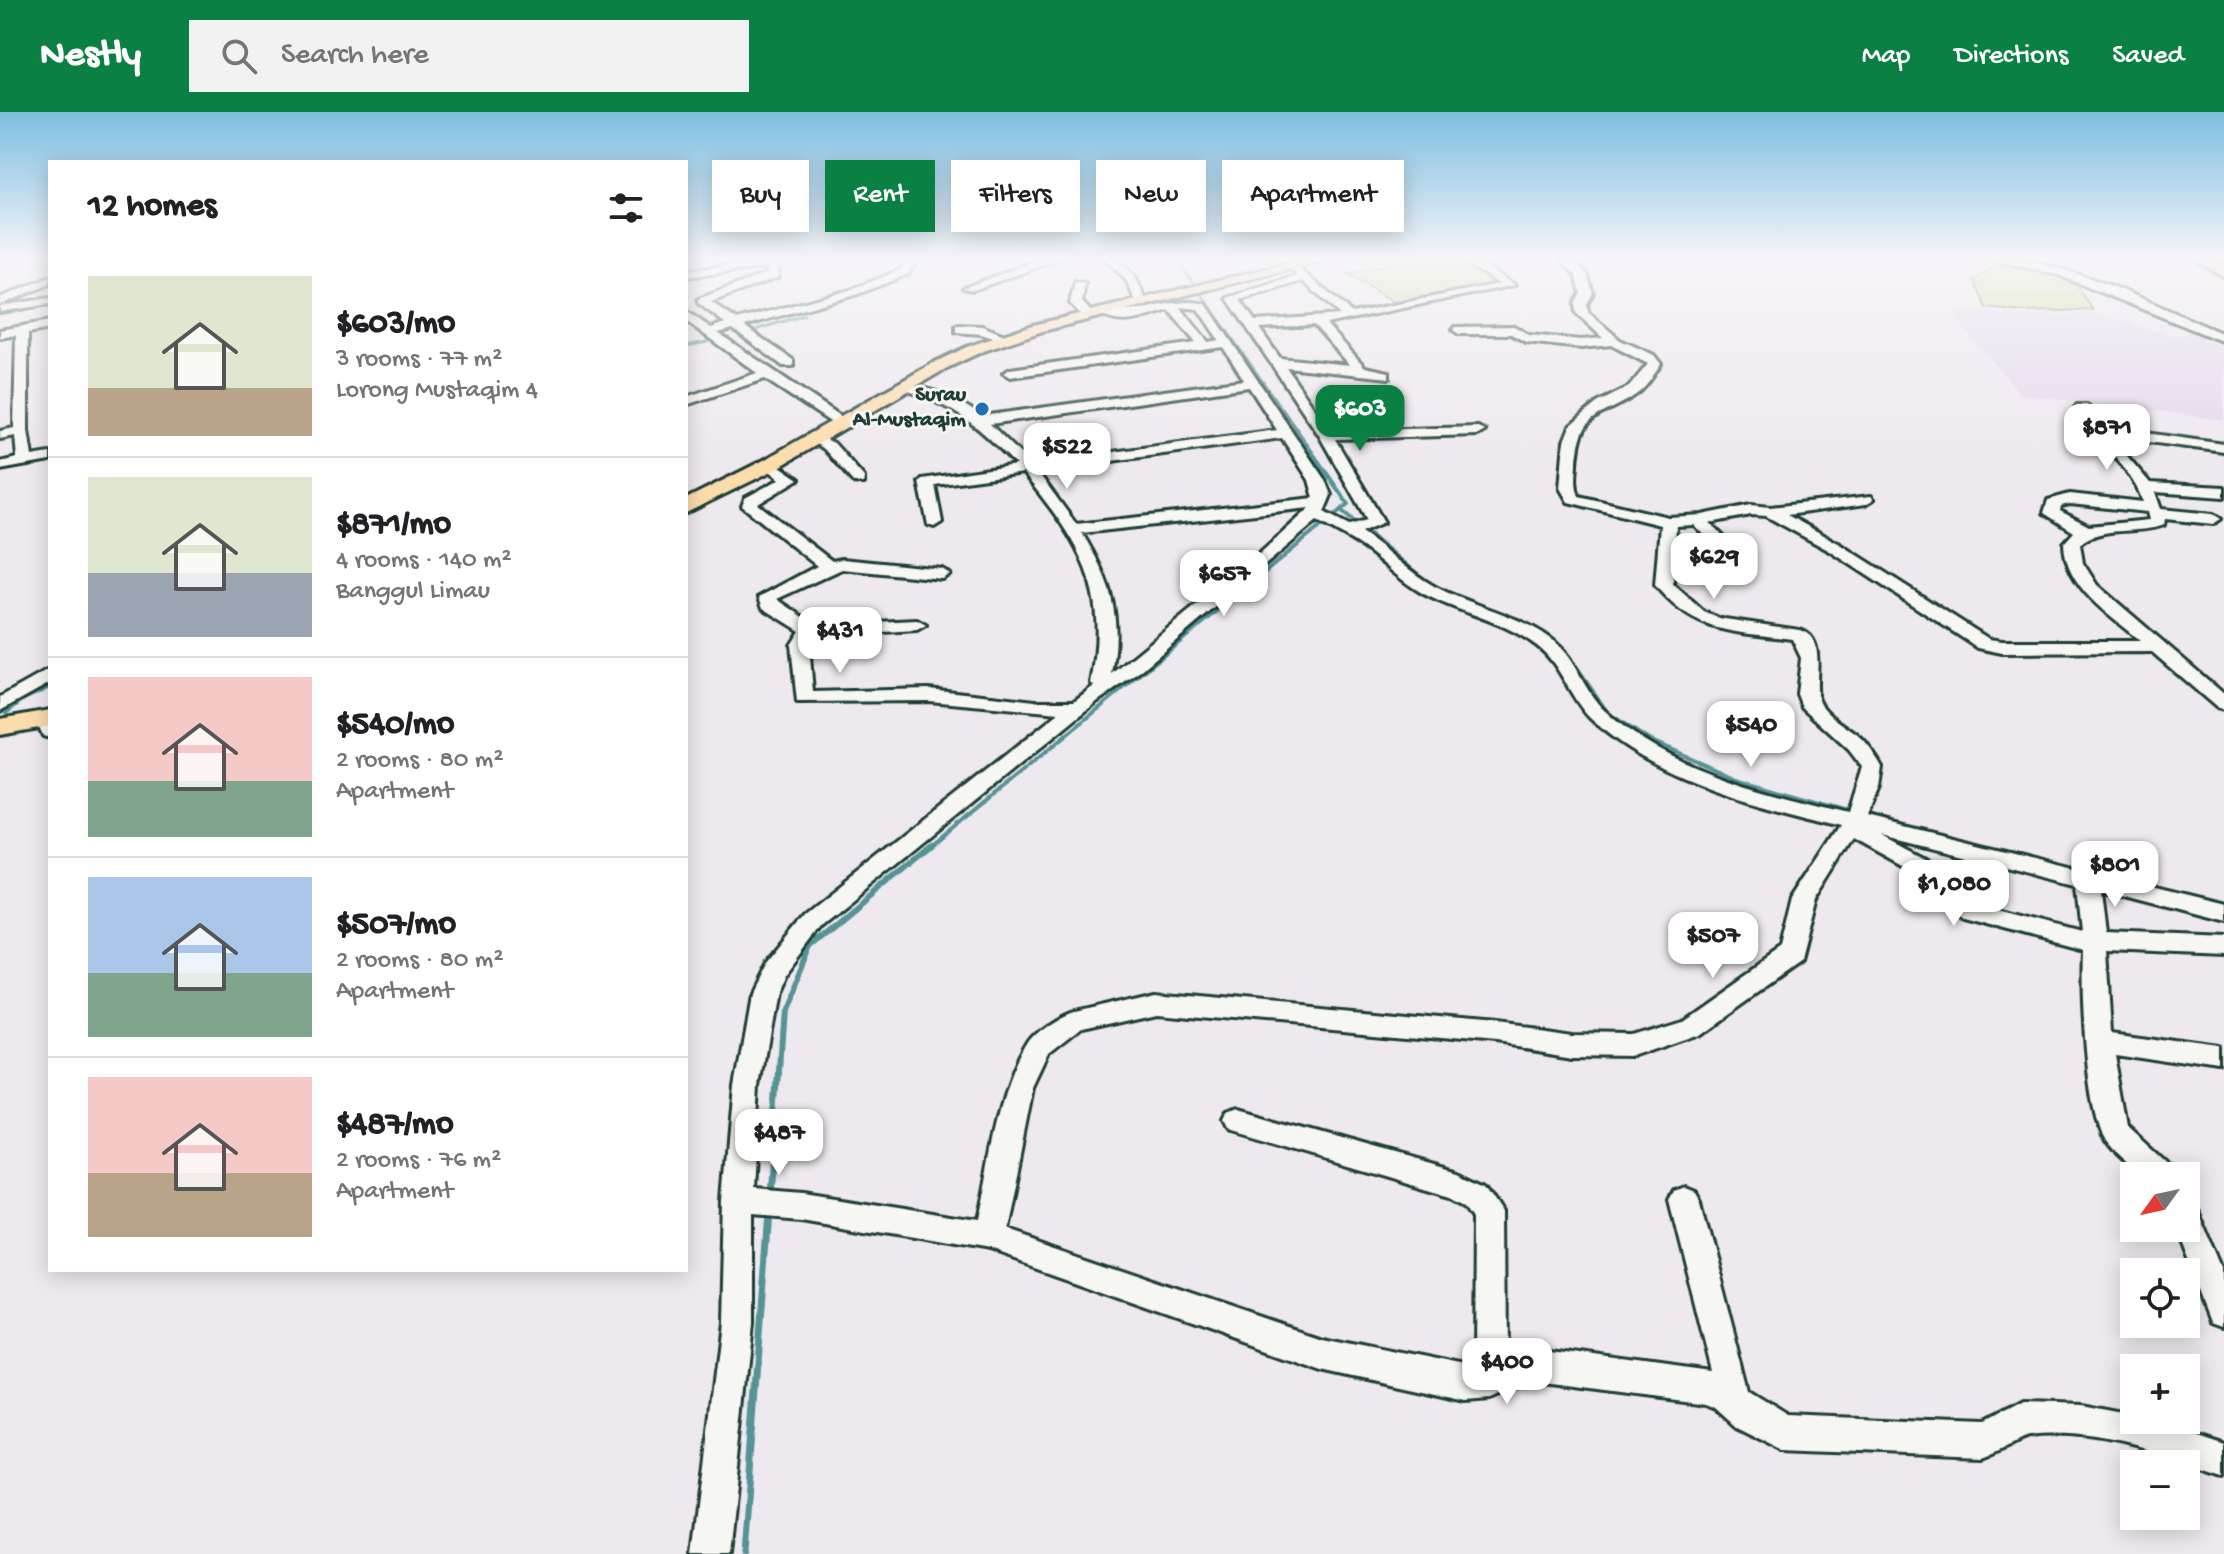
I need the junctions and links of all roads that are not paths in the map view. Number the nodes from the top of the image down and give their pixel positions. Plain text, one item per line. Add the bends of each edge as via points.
1 (43, 326) edge
2 (707, 326) edge
3 (710, 326) edge
4 (727, 326) edge
5 (738, 326) edge
6 (1050, 326) edge
7 (1192, 326) edge
8 (1215, 326) edge
9 (1251, 326) edge
10 (1322, 326) edge
11 (1597, 326) edge
12 (2195, 326) edge
13 (960, 329) dead end
14 (22, 330) junction
15 (714, 330) junction
16 (1459, 330) dead end
17 (0, 334) edge
18 (1006, 338) junction
19 (2224, 338) edge
20 (1614, 341) junction
21 (1226, 343) junction
22 (1205, 346) junction
23 (1277, 362) junction
24 (1361, 370) junction
25 (762, 371) junction
26 (1010, 373) dead end
27 (1384, 375) dead end
28 (1252, 383) junction
29 (908, 386) junction
30 (688, 400) edge
31 (2082, 408) dead end
32 (979, 421) junction
33 (843, 424) junction
34 (21, 431) junction
35 (1478, 431) dead end
36 (2098, 431) junction
37 (1286, 433) junction
38 (0, 435) edge
39 (1326, 435) junction
40 (816, 439) junction
41 (2224, 448) edge
42 (48, 457) edge
43 (25, 462) junction
44 (769, 465) junction
45 (0, 466) edge
46 (1027, 468) junction
47 (859, 480) dead end
48 (2146, 487) junction
49 (2224, 492) edge
50 (1866, 499) dead end
51 (688, 506) edge
52 (2155, 510) junction
53 (1770, 512) junction
54 (1332, 519) junction
55 (2213, 519) dead end
56 (1699, 521) junction
57 (934, 522) dead end
58 (1668, 522) junction
59 (1070, 529) junction
60 (2087, 532) junction
61 (1745, 551) dead end
62 (829, 567) junction
63 (942, 574) dead end
64 (917, 625) dead end
65 (809, 631) junction
66 (2156, 646) junction
67 (48, 676) edge
68 (1105, 687) junction
69 (2224, 704) edge
70 (0, 705) edge
71 (1079, 707) junction
72 (48, 723) edge
73 (0, 727) edge
74 (1856, 820) junction
75 (2088, 878) junction
76 (2224, 913) edge
77 (2095, 944) junction
78 (2224, 947) edge
79 (2102, 1042) junction
80 (2224, 1059) edge
81 (1238, 1121) dead end
82 (2146, 1162) edge
83 (1684, 1199) dead end
84 (745, 1201) junction
85 (988, 1237) junction
86 (2196, 1242) edge
87 (2224, 1312) edge
88 (1489, 1383) junction
89 (1733, 1398) junction
90 (2224, 1459) edge
91 (711, 1554) edge

1 - 14 street
2 - 15 street
3 - 15 street
4 - 15 street
5 - 25 street via 788,363
6 - 18 main road
7 - 22 street
8 - 21 street
9 - 23 street
10 - 24 street
11 - 20 street
12 - 19 street
13 - 18 street
14 - 17 street
14 - 34 street
15 - 25 street
16 - 20 street via 1514,330 1526,338 1581,344
18 - 29 main road via 959,356
20 - 58 street via 1655,364 1634,390 1577,426 1571,441 1570,495
21 - 22 street
21 - 28 street
22 - 26 street
23 - 24 street
23 - 39 street
24 - 27 street
25 - 30 street
25 - 33 street
28 - 32 street
28 - 37 street
29 - 32 street via 951,401
29 - 33 main road
31 - 36 street
32 - 46 street
33 - 40 main road
34 - 38 street
34 - 43 street
35 - 39 street
36 - 41 street
36 - 48 street
37 - 46 street
37 - 54 street via 1321,487
39 - 54 street via 1376,522
40 - 44 main road
40 - 47 street
42 - 43 street
43 - 45 street
44 - 51 main road
44 - 62 street via 791,479 750,501 750,506
46 - 57 street via 927,482
46 - 59 street
48 - 49 street
48 - 52 street
50 - 53 street
52 - 55 street
52 - 60 street via 2158,522 2151,525
52 - 60 street via 2070,499 2053,503 2052,513
53 - 56 street via 1751,510
53 - 66 street via 1836,548 1984,644
54 - 59 street
54 - 68 street
54 - 74 street via 1423,586 1543,641 1592,709 1639,744 1725,784
56 - 58 street
56 - 61 street via 1722,544
58 - 74 street via 1664,585 1698,616 1799,635 1810,658 1807,694 1812,707 1856,745 1872,767 1869,794
59 - 68 street via 1093,566 1106,604 1108,649 1101,683
60 - 66 street via 2072,543 2077,570
62 - 63 street
62 - 65 street via 768,597 769,604
64 - 65 street
65 - 71 street via 800,645 804,698 929,695
66 - 69 street
67 - 70 street
68 - 71 street
71 - 84 street via 813,920 774,970 753,1037
72 - 73 main road
74 - 75 street
74 - 77 street via 1945,881 1971,912
74 - 85 street via 1804,899 1791,955 1691,1026 1634,1045 1572,1044 1156,1002 1074,1021 1039,1047 1020,1088
75 - 76 street
75 - 77 street
77 - 78 street
77 - 79 street
79 - 80 street
79 - 82 street via 2104,1089 2116,1133
81 - 88 street via 1476,1193 1489,1211
83 - 89 street
84 - 85 street
84 - 91 street
85 - 88 street via 1322,1353 1466,1385
86 - 87 street
88 - 89 street via 1542,1366 1706,1387
89 - 90 street via 1749,1414 1785,1433 1982,1441 2020,1421 2081,1423 2133,1431

